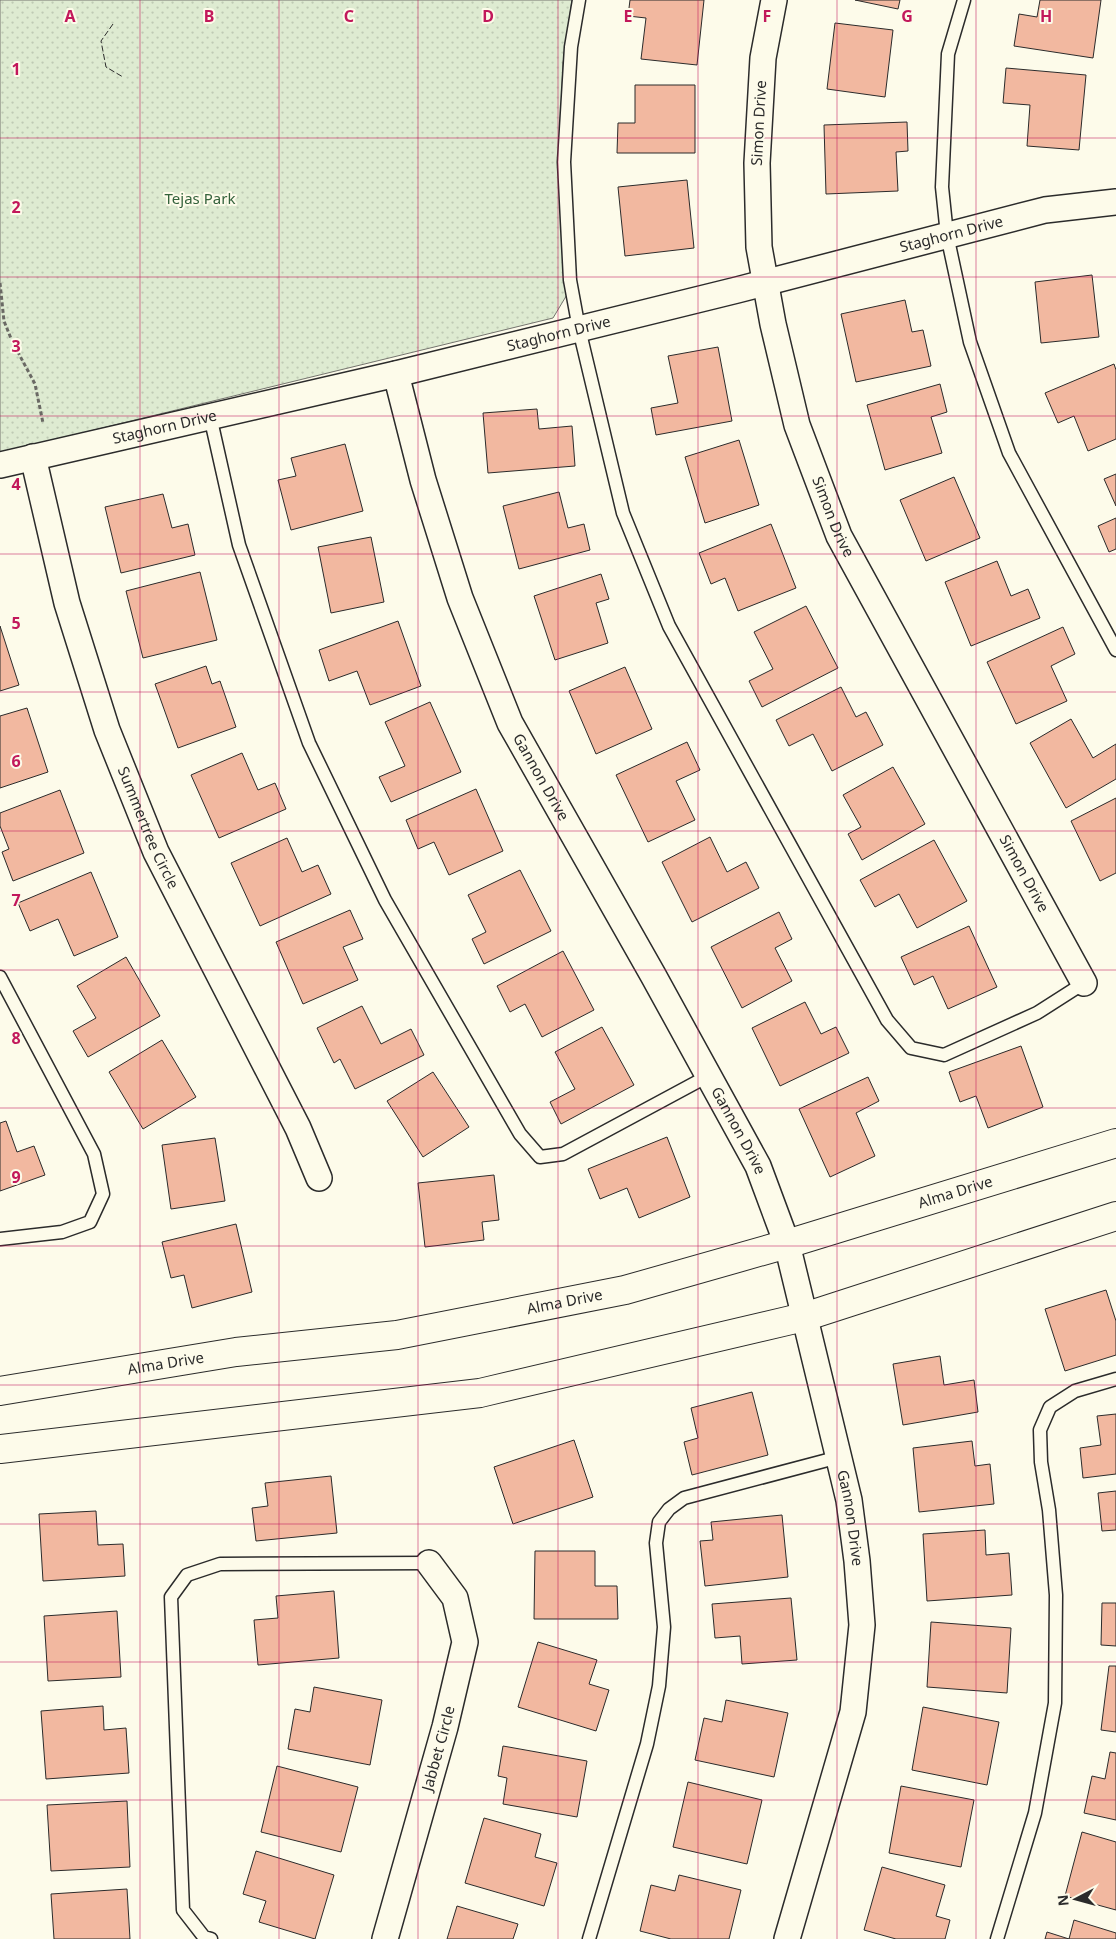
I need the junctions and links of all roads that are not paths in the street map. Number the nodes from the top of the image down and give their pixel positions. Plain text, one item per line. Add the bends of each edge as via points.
1 (579, 0) edge
2 (774, 0) edge
3 (964, 0) edge
4 (1116, 202) edge
5 (947, 235) junction
6 (766, 283) junction
7 (579, 329) junction
8 (396, 374) junction
9 (210, 416) junction
10 (33, 456) junction
11 (0, 464) edge
12 (1116, 650) edge
13 (0, 977) edge
14 (1084, 983) joint
15 (708, 1076) junction
16 (1116, 1143) edge
17 (319, 1178) dead end
18 (1116, 1216) edge
19 (0, 1239) edge
20 (787, 1244) junction
21 (804, 1317) junction
22 (1116, 1379) edge
23 (0, 1390) edge
24 (0, 1449) edge
25 (839, 1457) junction
26 (429, 1564) joint
27 (211, 1939) edge
28 (385, 1939) edge
29 (588, 1939) edge
30 (787, 1939) edge
31 (997, 1939) edge

1 - 7 lane via 571,46 564,162 570,280
2 - 6 street, Simon Drive via 763,58 757,162 759,247
3 - 5 lane via 948,54 942,188
4 - 5 street, Staghorn Drive via 1045,210
5 - 6 street, Staghorn Drive
5 - 12 lane via 970,342 1008,453
6 - 7 street, Staghorn Drive
6 - 14 street, Simon Drive via 797,425 839,536
7 - 8 street, Staghorn Drive
7 - 14 lane via 623,513 670,626 887,1020 911,1048 944,1054 1037,1013
8 - 9 street, Staghorn Drive
8 - 15 street, Gannon Drive via 423,480 460,598 510,723
9 - 10 street, Staghorn Drive
9 - 15 lane via 239,545 309,743 385,900 520,1134 540,1157 563,1154
10 - 11 street, Staghorn Drive
10 - 17 street, Summertree Circle via 66,603 107,730 156,852 298,1128
13 - 19 lane via 94,1154 103,1194 90,1222 62,1232
15 - 20 street, Gannon Drive via 758,1166
16 - 20 main road, Alma Drive
18 - 21 main road
20 - 21 street, Gannon Drive
20 - 23 main road, Alma Drive via 625,1290 397,1335 236,1352
21 - 24 main road via 480,1393
21 - 25 street, Gannon Drive
22 - 31 lane via 1075,1391 1050,1408 1040,1430 1056,1595 1055,1703 1035,1813
25 - 29 lane via 684,1498 659,1522 656,1543 664,1627 660,1686 647,1744
25 - 30 street, Gannon Drive via 849,1500 862,1625 854,1702
26 - 27 lane via 220,1564 187,1575 171,1597 183,1910 204,1937
26 - 28 street, Jabbet Circle via 455,1598 465,1642 445,1727

